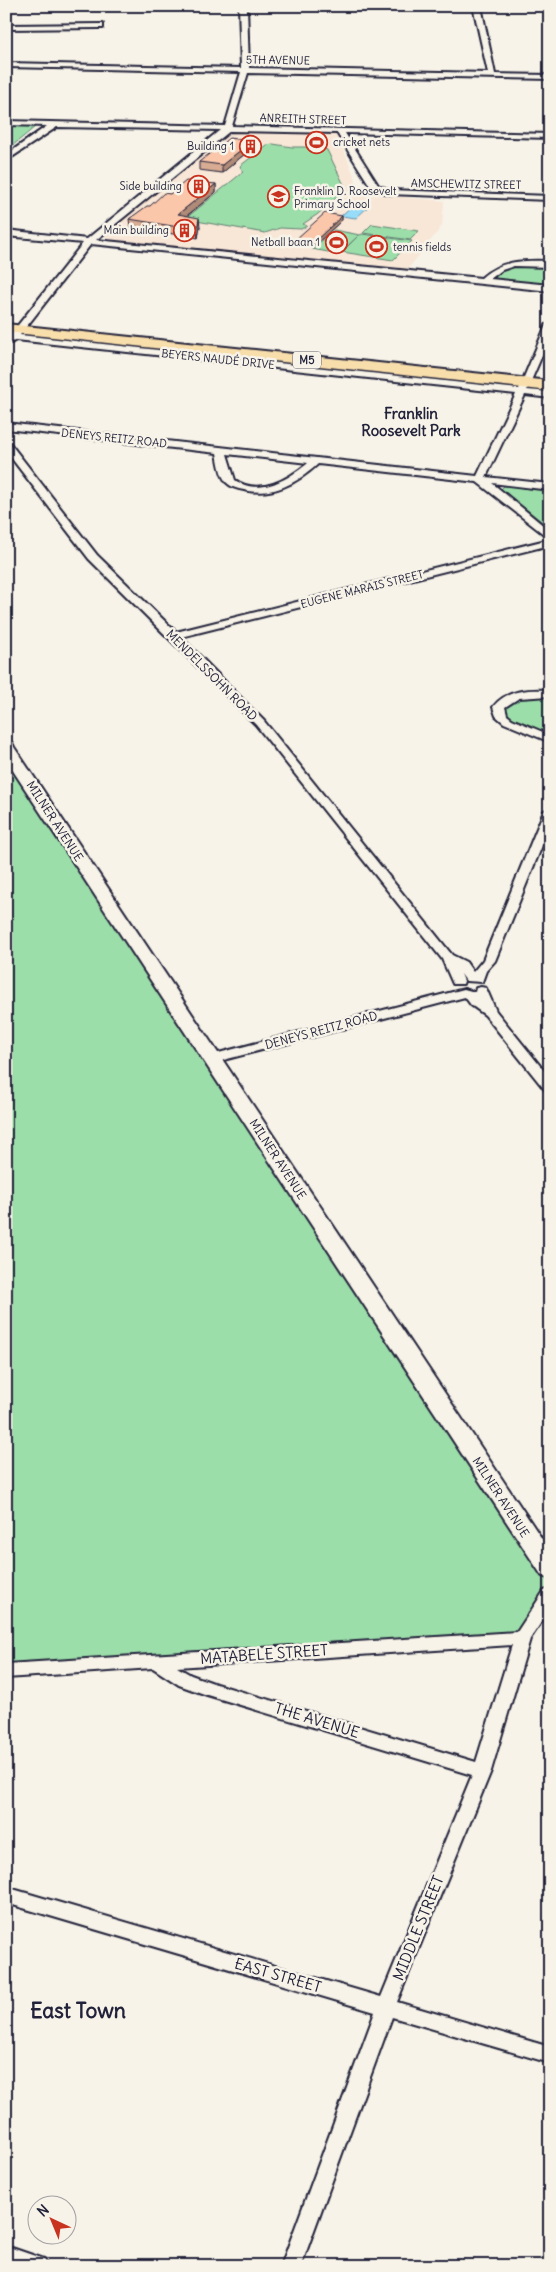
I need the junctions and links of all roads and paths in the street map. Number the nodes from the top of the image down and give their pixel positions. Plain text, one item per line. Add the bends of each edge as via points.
1 (243, 6) edge
2 (477, 6) edge
3 (100, 26) dead end
4 (6, 27) edge
5 (6, 65) edge
6 (245, 70) junction
7 (492, 76) junction
8 (550, 77) edge
9 (6, 123) edge
10 (55, 124) junction
11 (228, 128) junction
12 (340, 131) junction
13 (550, 136) edge
14 (6, 159) edge
15 (550, 198) edge
16 (6, 233) edge
17 (88, 242) junction
18 (550, 264) edge
19 (484, 280) junction
20 (550, 288) edge
21 (6, 318) edge
22 (550, 324) edge
23 (14, 330) edge
24 (6, 346) edge
25 (550, 375) edge
26 (526, 383) junction
27 (550, 386) edge
28 (550, 395) edge
29 (6, 426) edge
30 (6, 444) edge
31 (221, 450) junction
32 (316, 461) junction
33 (480, 479) junction
34 (550, 487) edge
35 (550, 536) edge
36 (550, 542) edge
37 (173, 636) junction
38 (550, 693) edge
39 (550, 739) edge
40 (8, 751) edge
41 (550, 811) edge
42 (470, 986) junction
43 (490, 1012) joint
44 (212, 1059) junction
45 (550, 1087) edge
46 (550, 1570) edge
47 (550, 1595) edge
48 (522, 1638) junction
49 (155, 1661) junction
50 (6, 1671) edge
51 (482, 1771) junction
52 (6, 1895) edge
53 (386, 2007) junction
54 (550, 2056) edge
55 (6, 2255) edge
56 (37, 2266) edge
57 (291, 2266) edge

1 - 6 street
2 - 7 street
3 - 4 street
5 - 6 street, 5TH AVENUE
6 - 7 street, 5TH AVENUE
6 - 11 street
7 - 8 street, 5TH AVENUE
9 - 10 street, ANREITH STREET
10 - 11 street, ANREITH STREET
10 - 14 street
11 - 12 street, ANREITH STREET
11 - 17 street
12 - 13 street, ANREITH STREET
12 - 15 street, AMSCHEWITZ STREET via 375,186 383,191
16 - 17 street
17 - 19 street
17 - 23 street
18 - 19 street via 506,264
19 - 20 street
21 - 23 main road, BEYERS NAUDÉ DRIVE / M5
22 - 26 street
23 - 24 street
23 - 26 main road, BEYERS NAUDÉ DRIVE / M5
23 - 26 street, BEYERS NAUDÉ DRIVE
25 - 26 main road, BEYERS NAUDÉ DRIVE / M5
26 - 27 main road, BEYERS NAUDÉ DRIVE / M5
26 - 28 street, BEYERS NAUDÉ DRIVE
26 - 33 street
29 - 31 street, DENEYS REITZ ROAD
30 - 37 street, MENDELSSOHN ROAD via 93,557
31 - 32 street, DENEYS REITZ ROAD
31 - 32 street via 230,481 249,489 282,485
32 - 33 street, DENEYS REITZ ROAD
33 - 34 street, DENEYS REITZ ROAD
33 - 35 street
36 - 37 street, EUGENE MARAIS STREET
37 - 42 street, MENDELSSOHN ROAD via 250,711
38 - 39 street via 516,695 499,707 508,721
40 - 44 main road, MILNER AVENUE
41 - 42 street via 489,961 490,970
42 - 43 street, MENDELSSOHN ROAD via 476,1002
42 - 44 street, DENEYS REITZ ROAD via 431,1002
43 - 45 street, MENDELSSOHN ROAD
44 - 46 main road, MILNER AVENUE
47 - 48 street, MIDDLE STREET
48 - 49 street, MATABELE STREET
48 - 51 street, MIDDLE STREET
49 - 50 street, MATABELE STREET
49 - 51 street, THE AVENUE via 185,1680 213,1690
51 - 53 street, MIDDLE STREET
52 - 53 street, EAST STREET
53 - 54 street, EAST STREET
53 - 57 street, MIDDLE STREET
55 - 56 street

